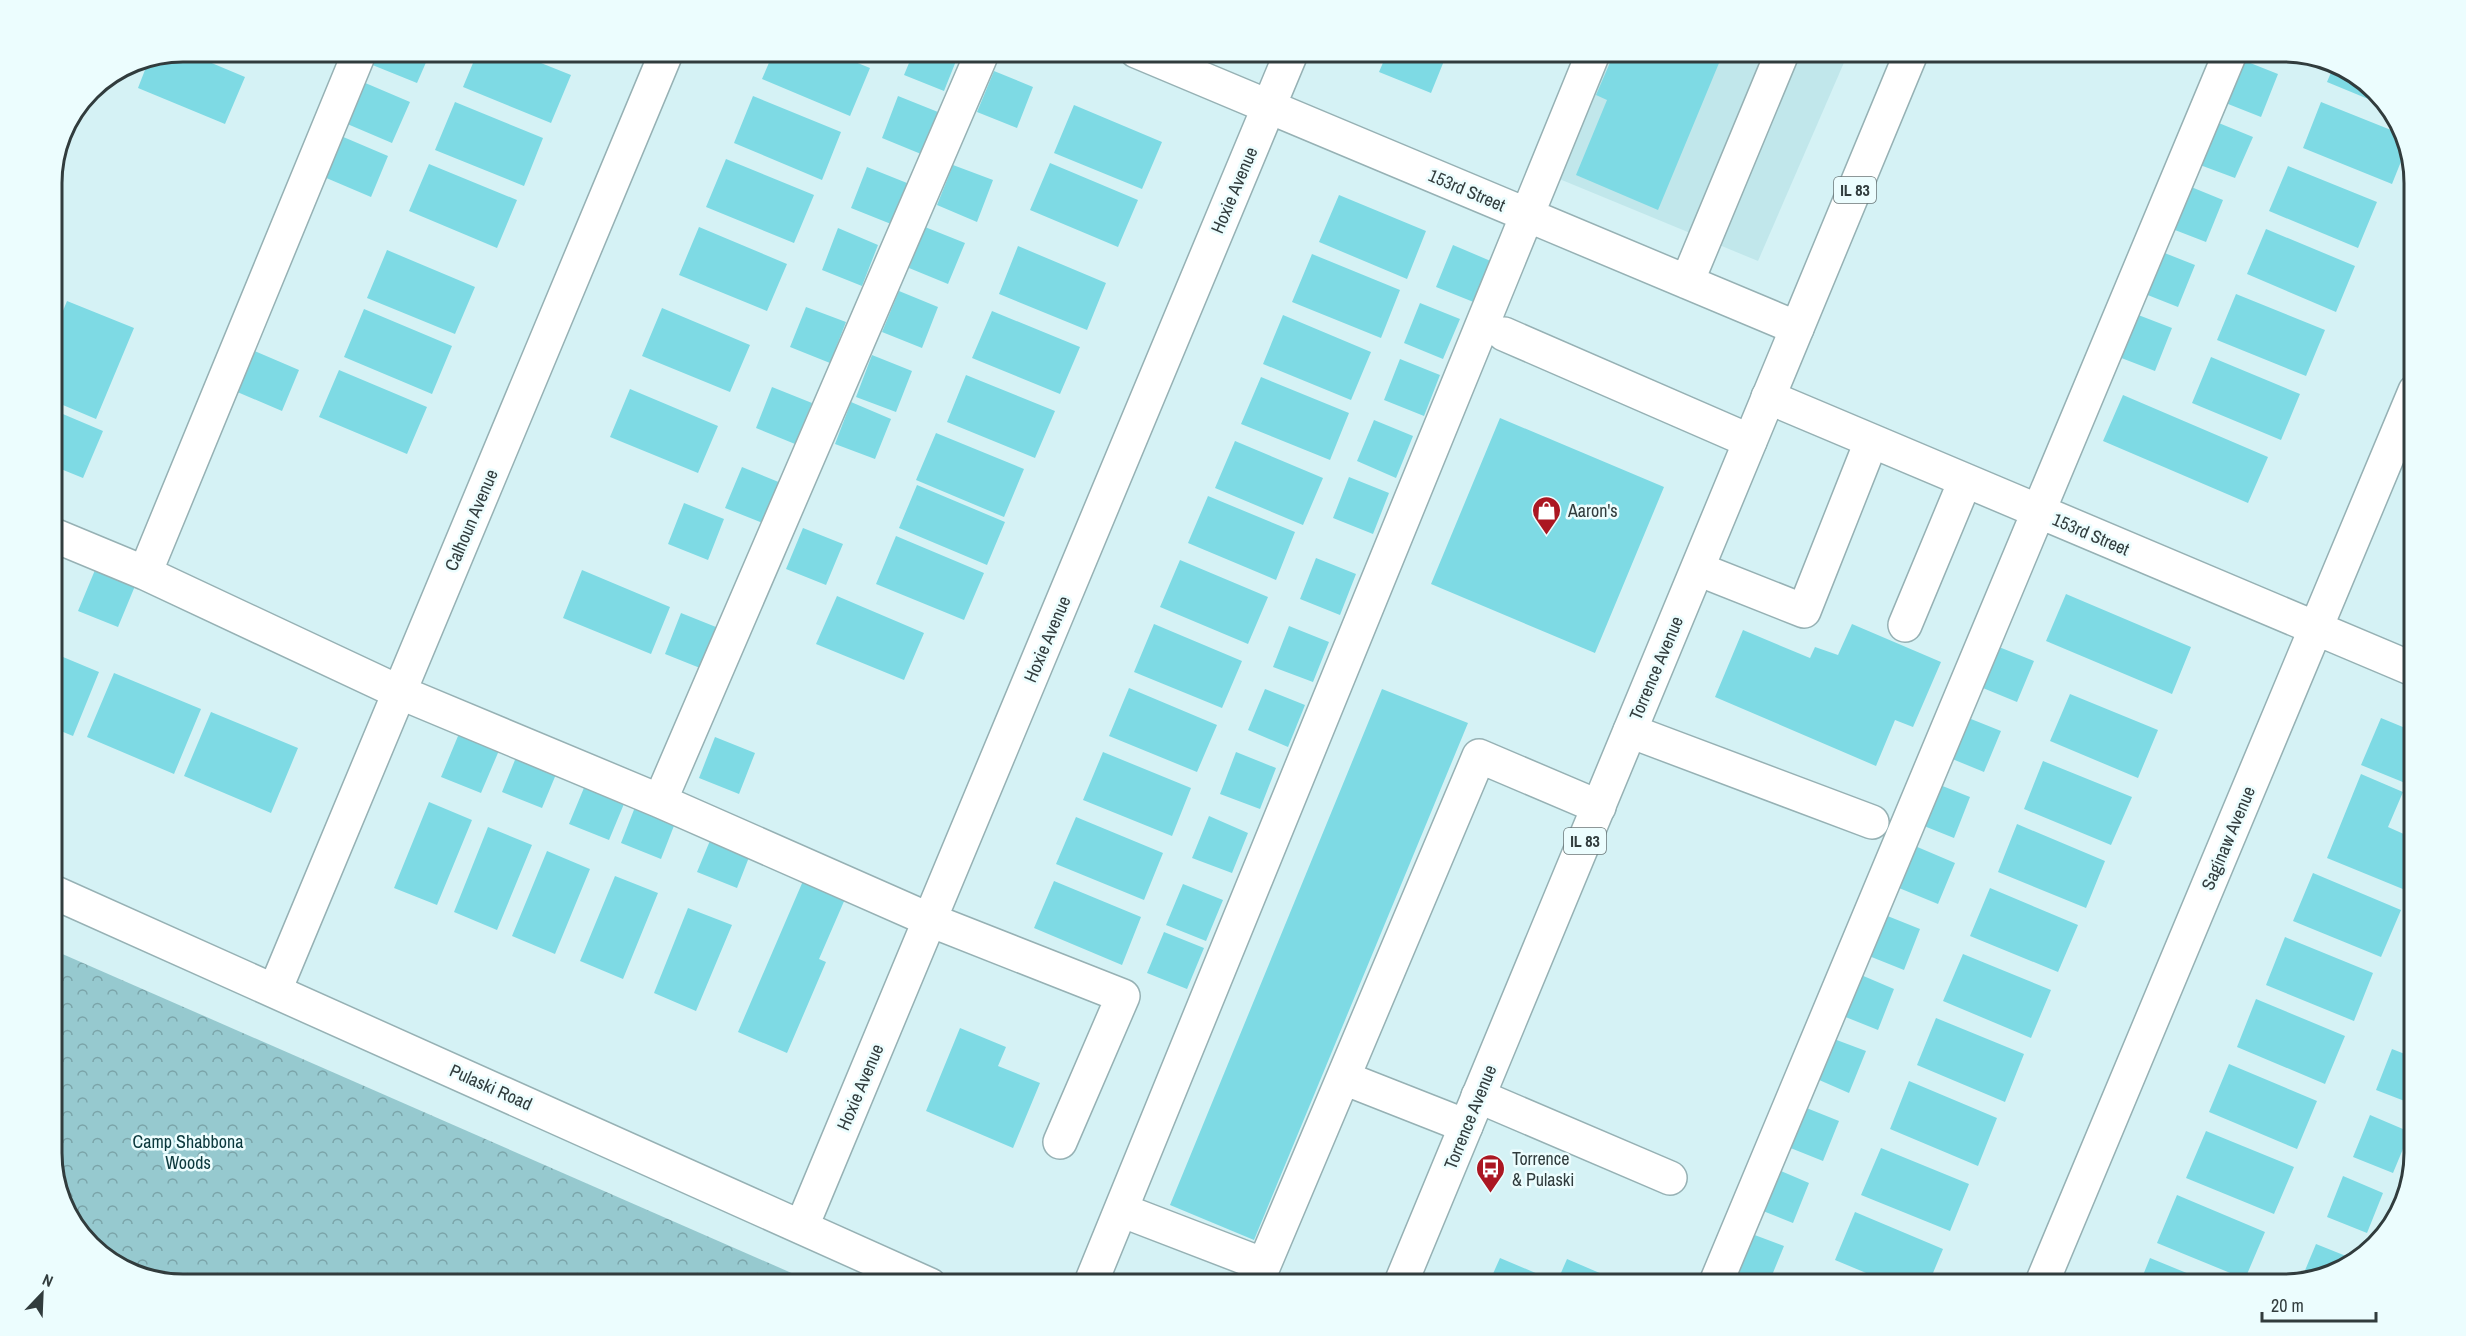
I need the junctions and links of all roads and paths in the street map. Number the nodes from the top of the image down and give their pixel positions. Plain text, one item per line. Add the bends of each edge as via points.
1 (355, 62) edge
2 (662, 62) edge
3 (978, 62) edge
4 (1163, 62) edge
5 (1287, 62) edge
6 (1590, 62) edge
7 (1778, 62) edge
8 (1900, 62) edge
9 (2226, 62) edge
10 (1269, 106) junction
11 (1527, 215) junction
12 (1687, 282) junction
13 (1797, 328) junction
14 (1503, 334) dead end
15 (1768, 397) junction
16 (2404, 417) edge
17 (1750, 441) junction
18 (1871, 442) junction
19 (1965, 481) junction
20 (2038, 512) junction
21 (62, 539) edge
22 (1698, 569) junction
23 (145, 573) junction
24 (1905, 625) dead end
25 (2316, 628) junction
26 (2404, 665) edge
27 (399, 692) junction
28 (1630, 731) junction
29 (660, 801) junction
30 (1599, 807) junction
31 (1872, 822) dead end
32 (62, 896) edge
33 (930, 920) junction
34 (275, 990) junction
35 (1344, 1078) junction
36 (1479, 1096) junction
37 (1466, 1126) junction
38 (1060, 1142) dead end
39 (1670, 1178) dead end
40 (1121, 1209) junction
41 (802, 1226) junction
42 (906, 1274) edge
43 (1094, 1274) edge
44 (1405, 1274) edge
45 (1720, 1274) edge
46 (2046, 1274) edge

1 - 23 street
2 - 27 street, Calhoun Avenue
3 - 29 street
4 - 10 street, 153rd Street
5 - 10 street, Hoxie Avenue
6 - 11 street
7 - 12 street
8 - 13 street, Torrence Avenue / IL 83
9 - 20 street
10 - 11 street, 153rd Street
10 - 33 street, Hoxie Avenue
11 - 12 street, 153rd Street
11 - 40 street
12 - 13 street, 153rd Street
13 - 15 street, Torrence Avenue / IL 83
14 - 17 street
15 - 17 street, Torrence Avenue / IL 83
15 - 18 street, 153rd Street
16 - 25 street, Saginaw Avenue
17 - 22 street, Torrence Avenue / IL 83
18 - 19 street, 153rd Street
18 - 22 street via 1804,612
19 - 20 street, 153rd Street
19 - 24 street
20 - 25 street, 153rd Street
20 - 45 street
21 - 23 street
22 - 28 street, Torrence Avenue / IL 83
23 - 27 street
25 - 26 street, 153rd Street
25 - 46 street, Saginaw Avenue
27 - 29 street
27 - 34 street, Calhoun Avenue
28 - 30 street, Torrence Avenue / IL 83
28 - 31 street
29 - 33 street
30 - 35 street via 1479,756
30 - 36 street, Torrence Avenue / IL 83
32 - 34 street, Pulaski Road
33 - 38 street via 1123,996
33 - 41 street, Hoxie Avenue
34 - 41 street, Pulaski Road
35 - 37 street
35 - 40 street via 1264,1265
36 - 37 street, Torrence Avenue / IL 83
36 - 39 street
37 - 44 street, Torrence Avenue / IL 83
40 - 43 street
41 - 42 street, Pulaski Road

